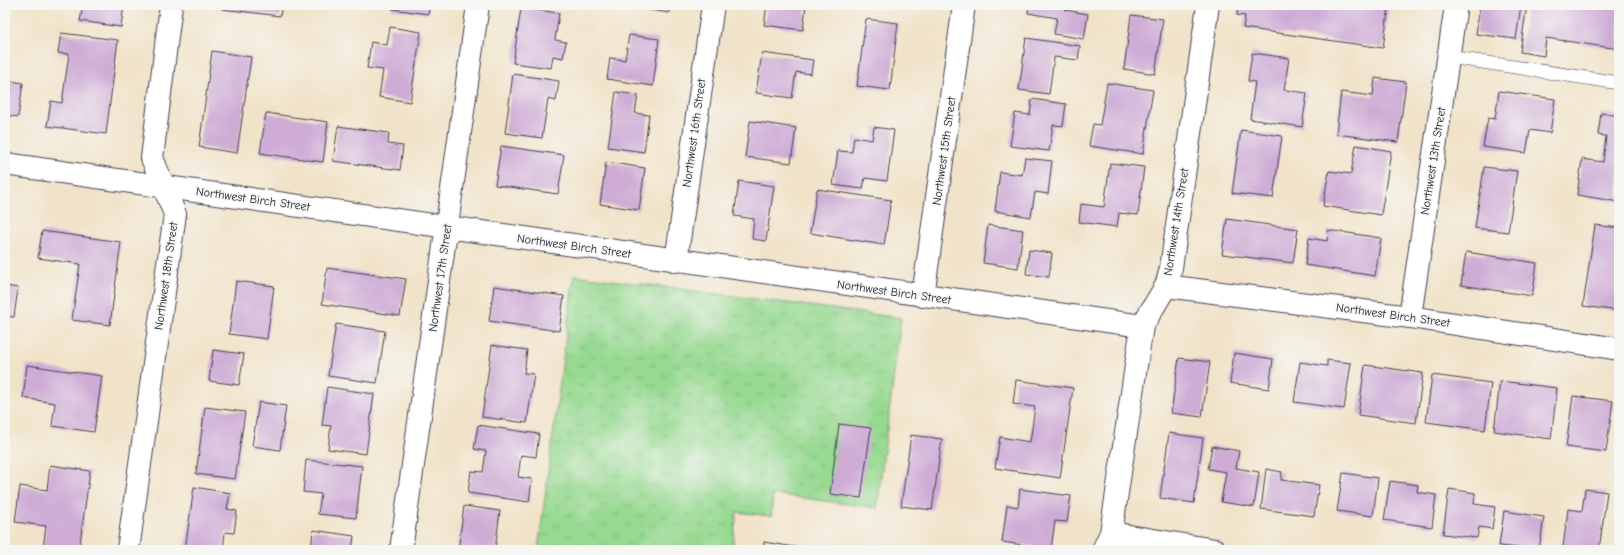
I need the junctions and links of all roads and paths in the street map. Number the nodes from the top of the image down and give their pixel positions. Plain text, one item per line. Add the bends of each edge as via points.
1 (171, 5) edge
2 (478, 5) edge
3 (713, 5) edge
4 (964, 5) edge
5 (1208, 5) edge
6 (1456, 5) edge
7 (1449, 57) junction
8 (1619, 83) edge
9 (5, 164) edge
10 (162, 186) junction
11 (447, 227) junction
12 (676, 260) junction
13 (1166, 286) junction
14 (923, 296) junction
15 (1410, 317) junction
16 (1142, 326) junction
17 (1619, 349) edge
18 (1107, 542) edge
19 (128, 550) edge
20 (401, 550) edge
21 (1215, 550) edge

1 - 10 street, Northwest 18th Street via 152,158
2 - 11 street, Northwest 17th Street
3 - 12 street, Northwest 16th Street
4 - 14 street, Northwest 15th Street
5 - 13 street, Northwest 14th Street via 1171,268
6 - 7 street, Northwest 13th Street
7 - 8 lane
7 - 15 street, Northwest 13th Street
9 - 10 street, Northwest Birch Street
10 - 11 street, Northwest Birch Street
10 - 19 street, Northwest 18th Street via 175,214
11 - 12 street, Northwest Birch Street
11 - 20 street, Northwest 17th Street
12 - 14 street, Northwest Birch Street
13 - 15 street, Northwest Birch Street
13 - 16 street, Northwest 14th Street
14 - 16 street, Northwest Birch Street
15 - 17 street, Northwest Birch Street
16 - 18 street, Northwest 14th Street
18 - 21 street

